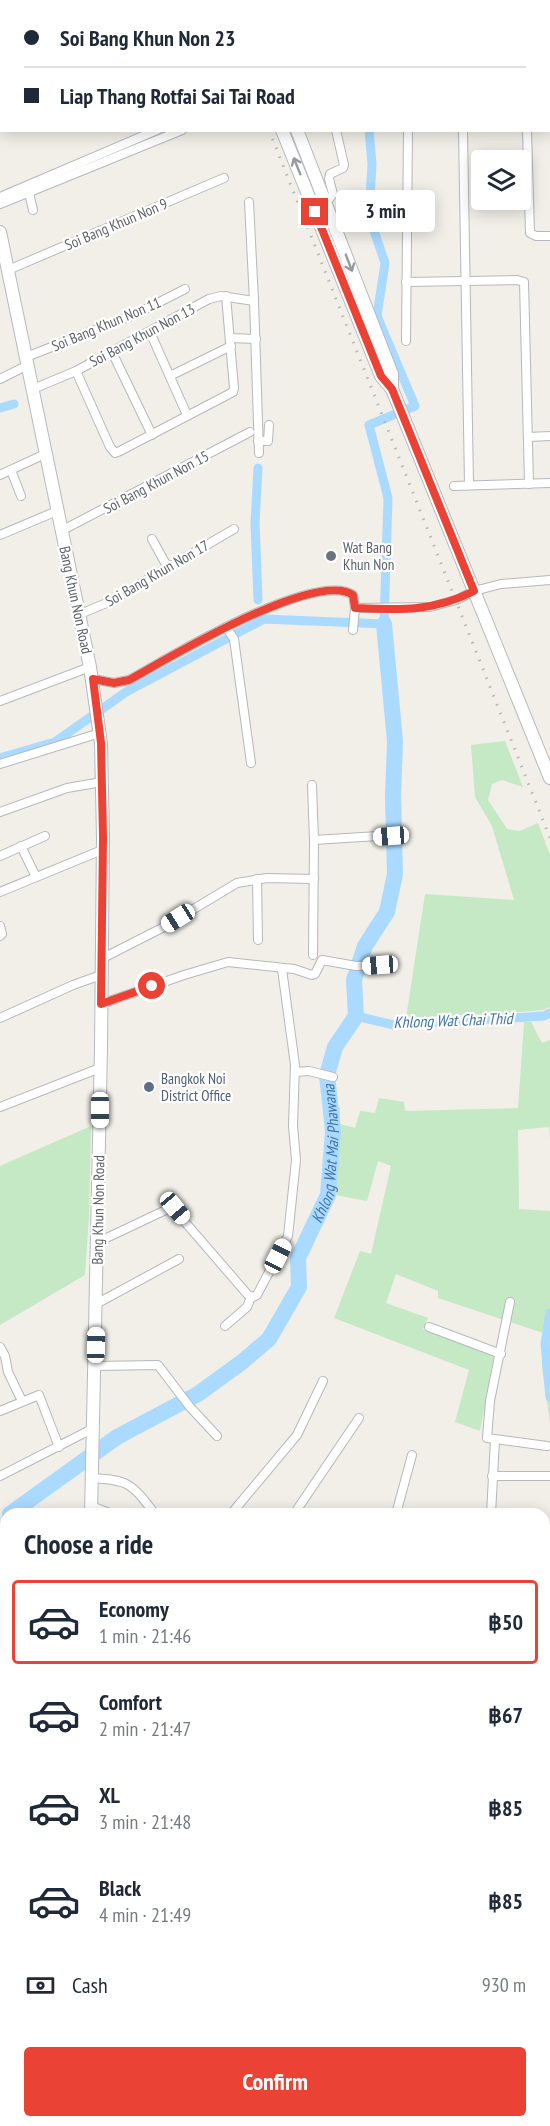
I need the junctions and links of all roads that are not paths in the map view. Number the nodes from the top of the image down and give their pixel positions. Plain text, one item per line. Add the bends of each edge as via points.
1 (152, 132) edge
2 (177, 132) edge
3 (283, 132) edge
4 (298, 132) edge
5 (336, 132) edge
6 (408, 132) edge
7 (463, 132) edge
8 (527, 132) edge
9 (224, 178) dead end
10 (29, 193) junction
11 (0, 197) edge
12 (324, 200) junction
13 (249, 202) dead end
14 (0, 204) edge
15 (33, 210) dead end
16 (0, 232) edge
17 (550, 236) edge
18 (2, 254) edge
19 (8, 270) junction
20 (465, 280) junction
21 (406, 282) junction
22 (185, 289) dead end
23 (226, 296) junction
24 (254, 300) junction
25 (150, 332) junction
26 (256, 339) junction
27 (406, 341) dead end
28 (230, 342) junction
29 (112, 352) junction
30 (27, 361) junction
31 (76, 371) junction
32 (386, 375) junction
33 (170, 376) junction
34 (0, 379) edge
35 (33, 389) junction
36 (187, 415) junction
37 (280, 424) dead end
38 (269, 425) junction
39 (258, 426) junction
40 (250, 432) dead end
41 (152, 435) junction
42 (550, 436) edge
43 (528, 437) junction
44 (258, 441) junction
45 (259, 453) dead end
46 (45, 454) junction
47 (11, 470) junction
48 (0, 475) edge
49 (550, 483) edge
50 (529, 484) junction
51 (469, 485) junction
52 (454, 486) dead end
53 (21, 496) dead end
54 (57, 511) junction
55 (234, 530) dead end
56 (61, 531) junction
57 (0, 535) edge
58 (152, 540) dead end
59 (168, 568) junction
60 (550, 580) edge
61 (474, 591) junction
62 (355, 608) junction
63 (80, 614) junction
64 (353, 625) dead end
65 (226, 627) junction
66 (92, 673) junction
67 (0, 701) edge
68 (100, 733) junction
69 (250, 763) dead end
70 (0, 764) edge
71 (550, 778) edge
72 (102, 782) junction
73 (312, 785) dead end
74 (0, 812) edge
75 (45, 836) dead end
76 (393, 836) dead end
77 (314, 840) junction
78 (21, 846) junction
79 (102, 849) junction
80 (0, 856) edge
81 (36, 878) junction
82 (257, 879) junction
83 (314, 879) junction
84 (0, 892) edge
85 (0, 926) edge
86 (0, 936) edge
87 (258, 940) dead end
88 (314, 955) dead end
89 (101, 960) junction
90 (380, 965) dead end
91 (282, 969) junction
92 (101, 975) junction
93 (101, 1004) junction
94 (0, 1018) edge
95 (100, 1068) junction
96 (294, 1071) junction
97 (333, 1077) dead end
98 (0, 1107) edge
99 (98, 1242) junction
100 (179, 1259) dead end
101 (251, 1297) junction
102 (510, 1302) dead end
103 (96, 1304) junction
104 (225, 1326) dead end
105 (429, 1327) dead end
106 (0, 1347) edge
107 (501, 1354) junction
108 (95, 1366) junction
109 (323, 1381) dead end
110 (22, 1401) junction
111 (0, 1412) edge
112 (359, 1418) dead end
113 (94, 1428) junction
114 (217, 1436) dead end
115 (491, 1439) junction
116 (547, 1446) dead end
117 (59, 1447) junction
118 (412, 1455) dead end
119 (0, 1476) edge
120 (492, 1476) junction
121 (550, 1476) edge
122 (92, 1478) junction
123 (91, 1508) edge
124 (150, 1508) edge
125 (236, 1508) edge
126 (298, 1508) edge
127 (398, 1508) edge
128 (491, 1508) edge

1 - 11 street
2 - 10 street
32 -> 3 street
4 - 12 street
5 - 12 street via 344,165 330,174 333,194
6 - 21 street
7 - 20 street
8 - 17 street via 530,233
9 - 19 street, Soi Bang Khun Non 9
10 - 14 street
10 - 15 street
12 -> 32 street
13 - 24 street
16 - 18 street, Bang Khun Non Road
18 - 19 street, Bang Khun Non Road
19 - 30 street, Bang Khun Non Road
20 - 21 street
20 - 43 street via 524,282
20 - 51 street
21 - 27 street
22 - 30 street, Soi Bang Khun Non 11
23 - 24 street, Soi Bang Khun Non 13
23 - 25 street, Soi Bang Khun Non 13 via 208,299
23 - 28 street
24 - 26 street
25 - 29 street, Soi Bang Khun Non 13
25 - 33 street
26 - 28 street
26 - 39 street
28 - 33 street
28 - 36 street via 232,392
29 - 31 street, Soi Bang Khun Non 13
29 - 41 street
30 - 34 street, Soi Bang Khun Non 11
30 - 35 street, Bang Khun Non Road
31 - 35 street, Soi Bang Khun Non 13
31 - 41 street via 113,451 117,453
32 - 61 street
33 - 36 street
35 - 46 street, Bang Khun Non Road
36 - 41 street
37 - 38 street
38 - 39 street
38 - 44 street via 268,441
39 - 44 street
40 - 56 street, Soi Bang Khun Non 15
42 - 43 street
43 - 50 street
44 - 45 street
46 - 47 street
46 - 54 street, Bang Khun Non Road
47 - 48 street
47 - 53 street
49 - 50 street
50 - 51 street
51 - 52 street
54 - 56 street, Bang Khun Non Road
54 - 57 street
55 - 59 street, Soi Bang Khun Non 17
56 - 63 street, Bang Khun Non Road
58 - 59 street
59 - 63 street, Soi Bang Khun Non 17
60 - 61 street via 501,584
61 - 62 street via 430,608
61 - 71 street
62 - 64 street
62 - 65 street via 350,593 309,592
63 - 66 street, Bang Khun Non Road
65 - 66 street via 129,680 114,683
65 - 69 street via 234,639
66 - 67 street
66 - 68 street, Bang Khun Non Road
68 - 70 street
68 - 72 street, Bang Khun Non Road
72 - 74 street via 67,788
72 - 79 street, Bang Khun Non Road
73 - 77 street
75 - 78 street
76 - 77 street
77 - 83 street
78 - 80 street
78 - 81 street
79 - 81 street
79 - 89 street, Bang Khun Non Road
81 - 84 street
82 - 83 street
82 - 87 street
82 - 89 street via 231,885
83 - 88 street
85 - 86 street
89 - 92 street, Bang Khun Non Road
90 - 91 street via 356,966 322,960 312,975
91 - 93 street via 228,962
91 - 96 street
92 - 93 street, Bang Khun Non Road
92 - 94 street
93 - 95 street, Bang Khun Non Road
95 - 98 street
95 - 99 street, Bang Khun Non Road
96 - 97 street
96 - 101 street via 296,1160 288,1236 258,1295
99 - 101 street via 172,1207
99 - 103 street, Bang Khun Non Road
100 - 103 street
101 - 104 street via 247,1307
102 - 107 street
103 - 108 street, Bang Khun Non Road
105 - 107 street
106 - 110 street
107 - 115 street via 490,1401
108 - 113 street, Bang Khun Non Road
108 - 114 street via 158,1365
109 - 125 street via 297,1435
110 - 111 street
110 - 117 street via 37,1394 42,1397
112 - 126 street
113 - 117 street
113 - 122 street, Bang Khun Non Road
115 - 116 street
115 - 120 street
117 - 119 street
118 - 127 street
120 - 121 street
120 - 128 street
122 - 123 street, Bang Khun Non Road
122 - 124 street via 129,1484

